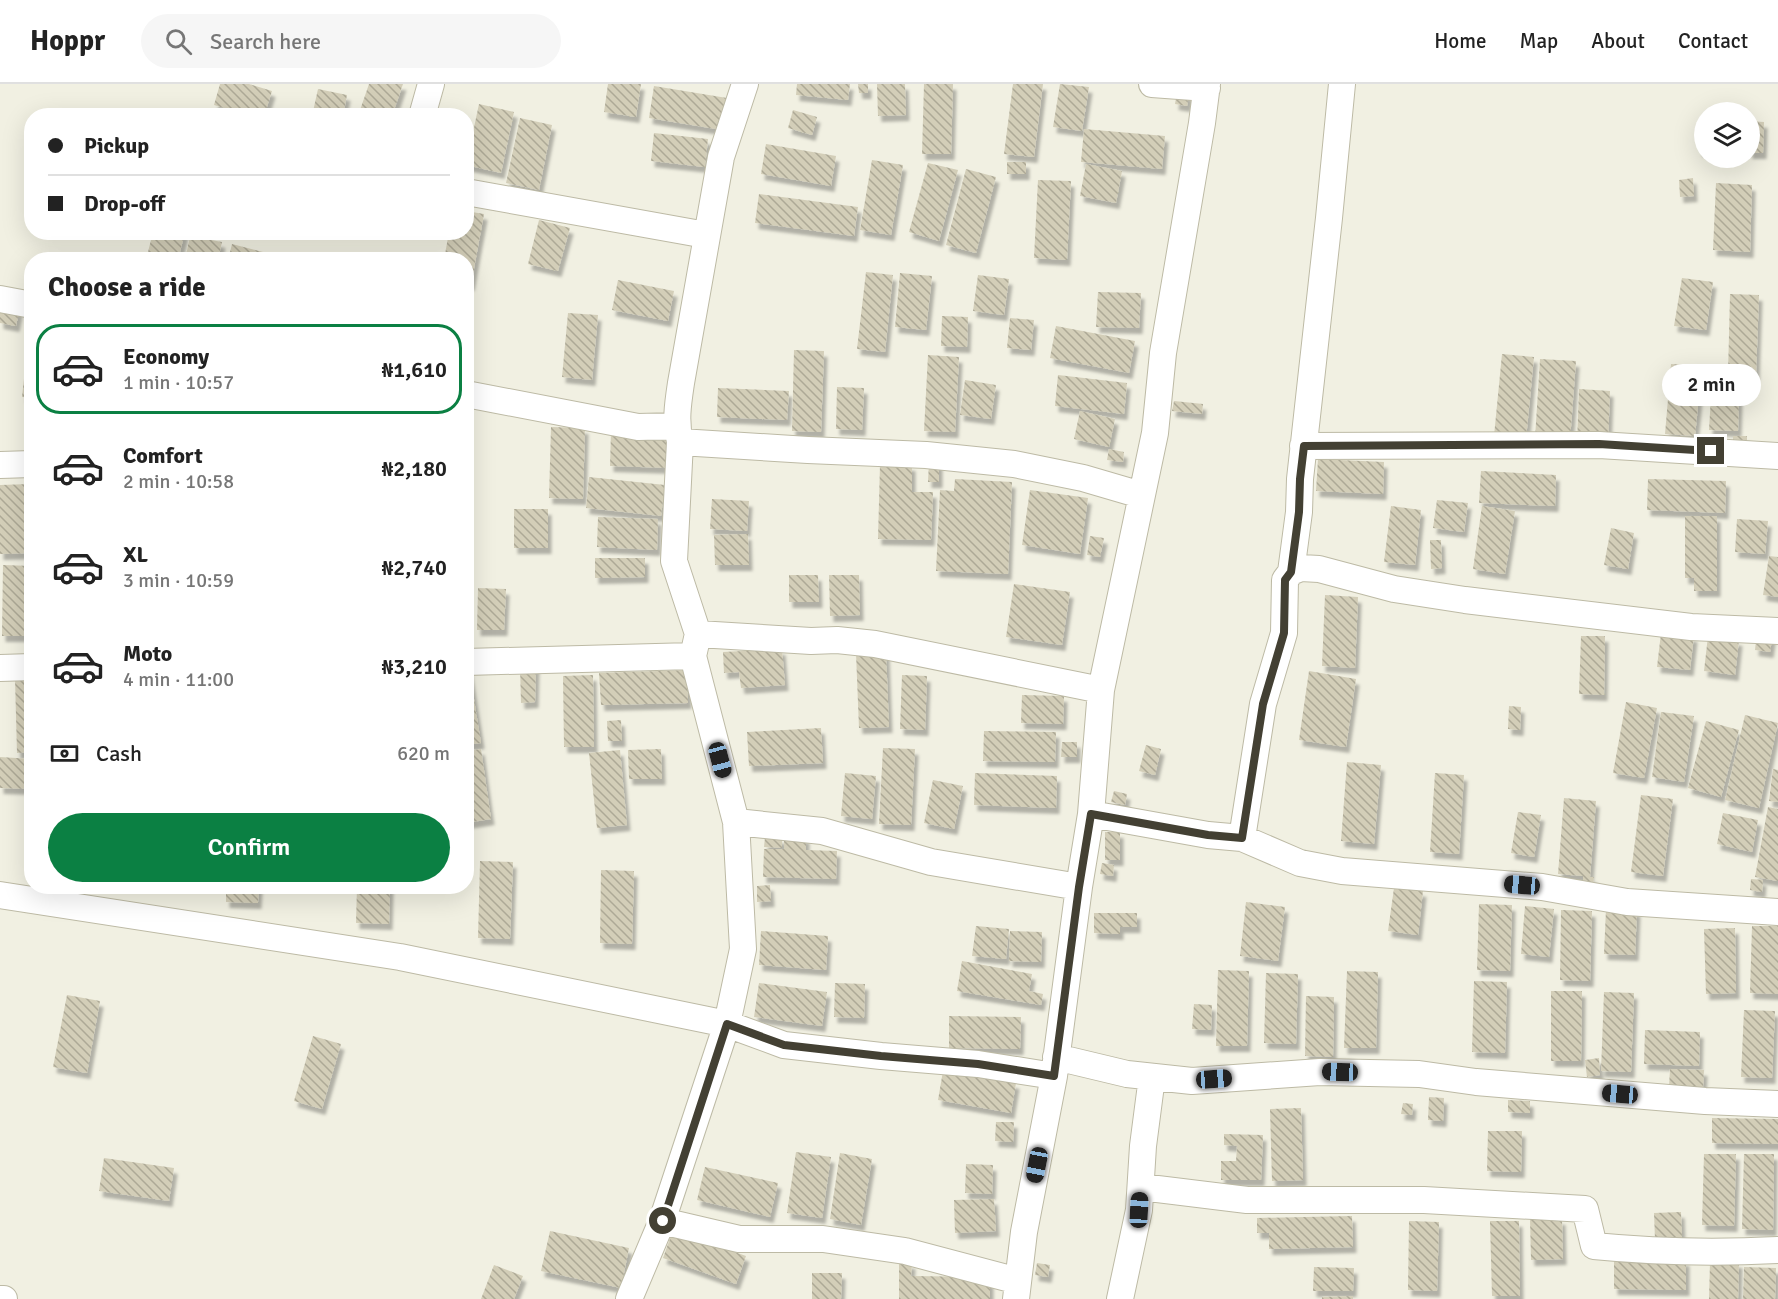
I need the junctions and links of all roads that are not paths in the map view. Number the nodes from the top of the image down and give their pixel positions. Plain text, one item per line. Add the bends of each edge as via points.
1 (431, 84) edge
2 (745, 84) edge
3 (1152, 84) edge
4 (1342, 84) edge
5 (1207, 86) edge
6 (424, 108) edge
7 (474, 193) edge
8 (706, 235) junction
9 (0, 299) edge
10 (24, 304) edge
11 (474, 396) edge
12 (678, 434) junction
13 (1304, 446) junction
14 (1778, 456) edge
15 (24, 464) edge
16 (0, 465) edge
17 (1141, 495) junction
18 (1291, 572) junction
19 (1778, 631) edge
20 (695, 645) junction
21 (474, 662) edge
22 (24, 667) edge
23 (0, 668) edge
24 (1101, 690) junction
25 (1091, 814) junction
26 (736, 822) junction
27 (1242, 838) junction
28 (1079, 887) junction
29 (0, 896) edge
30 (1778, 912) edge
31 (727, 1024) junction
32 (1055, 1066) junction
33 (1152, 1077) junction
34 (1778, 1104) edge
35 (1141, 1187) junction
36 (663, 1221) junction
37 (1778, 1250) edge
38 (1017, 1290) edge
39 (629, 1299) edge
40 (1119, 1299) edge

1 - 6 street
2 - 8 street via 721,157
3 - 5 street
4 - 13 street
5 - 17 street via 1163,353 1155,433
7 - 8 street
8 - 12 street via 681,383
9 - 10 street
11 - 12 street
12 - 17 street via 808,450 926,455 1014,464
12 - 20 street via 674,561
13 - 14 street via 1599,444
13 - 18 street
15 - 16 street
17 - 24 street
18 - 19 street via 1319,569 1394,589 1465,600 1691,627
18 - 27 street via 1285,580 1284,633 1263,704
20 - 21 street
20 - 24 street via 837,640 875,644
20 - 26 street
22 - 23 street
24 - 25 street
25 - 27 street
25 - 28 street
26 - 28 street via 822,831 931,862
26 - 31 street via 743,949
27 - 30 street via 1300,863 1342,871 1542,887 1627,902
28 - 32 street
29 - 31 street via 400,957
31 - 32 street via 784,1045 978,1064
31 - 36 street
32 - 33 street
32 - 38 street
33 - 34 street via 1192,1081 1320,1072 1419,1074 1476,1082
33 - 35 street
35 - 37 street via 1247,1200 1424,1200 1585,1209 1594,1246 1725,1252
35 - 40 street
36 - 38 street via 739,1239 823,1239 905,1251
36 - 39 street

